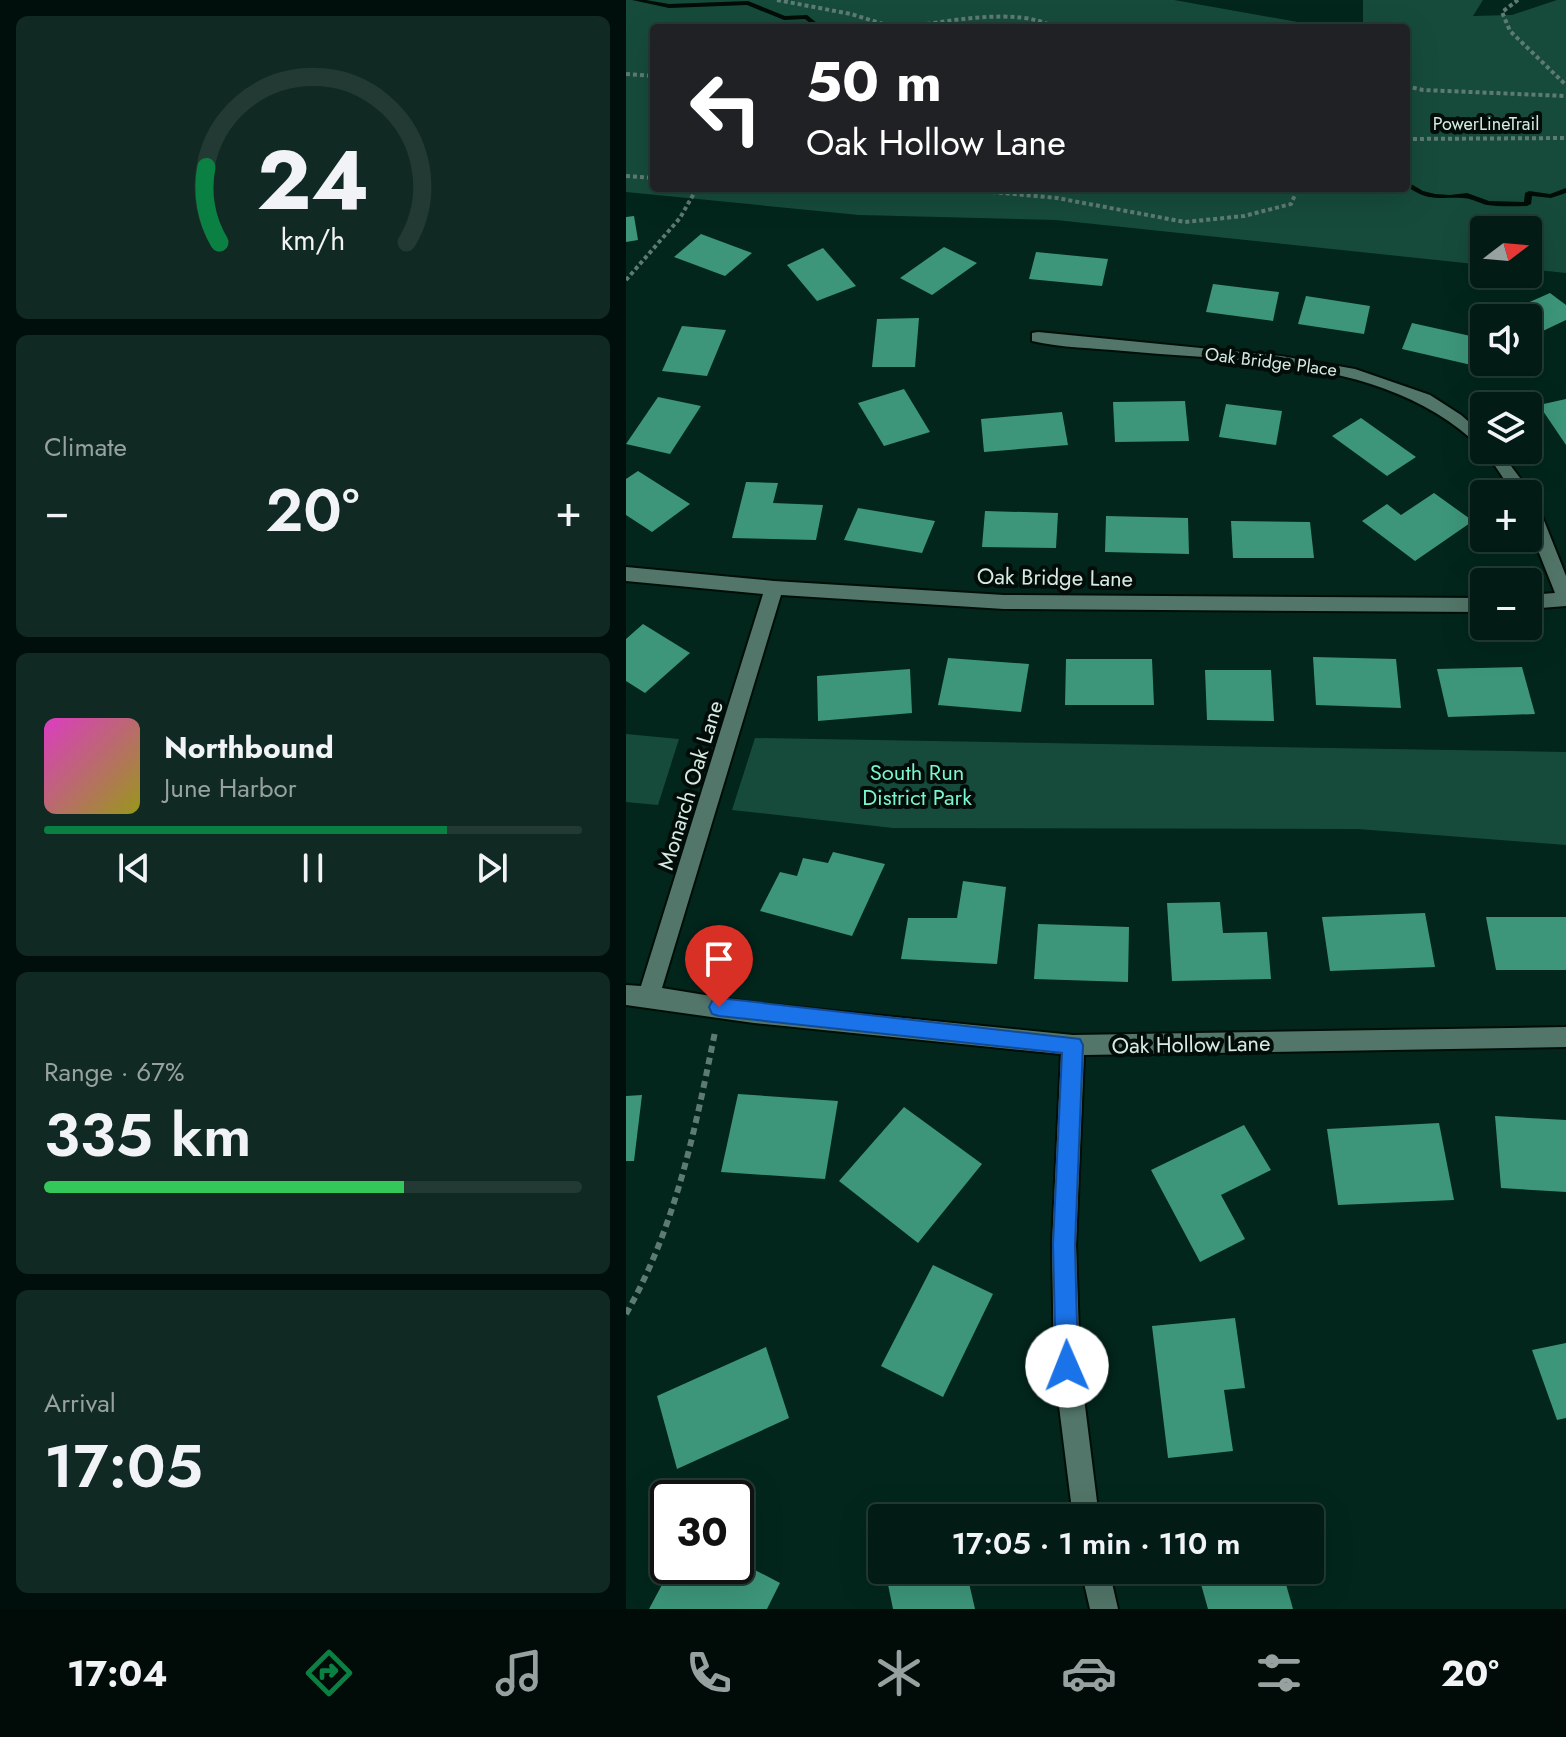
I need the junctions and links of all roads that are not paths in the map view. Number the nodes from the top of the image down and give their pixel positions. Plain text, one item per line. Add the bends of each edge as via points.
1 (1038, 337) dead end
2 (1470, 432) edge
3 (1542, 538) edge
4 (626, 574) edge
5 (774, 588) junction
6 (1566, 598) edge
7 (1542, 601) edge
8 (1470, 605) edge
9 (626, 995) edge
10 (649, 996) junction
11 (1566, 1037) edge
12 (1073, 1045) junction
13 (1084, 1504) edge
14 (1098, 1584) edge
15 (1104, 1609) edge

1 - 2 street, Oak Bridge Place via 1330,367 1423,398
3 - 6 street
4 - 5 street, Oak Bridge Lane
5 - 8 street, Oak Bridge Lane via 1004,602
5 - 10 street, Monarch Oak Lane
6 - 7 street
9 - 10 street, Oak Hollow Lane
10 - 12 street, Oak Hollow Lane
11 - 12 street, Oak Hollow Lane
12 - 13 street via 1064,1245 1067,1366
14 - 15 street

